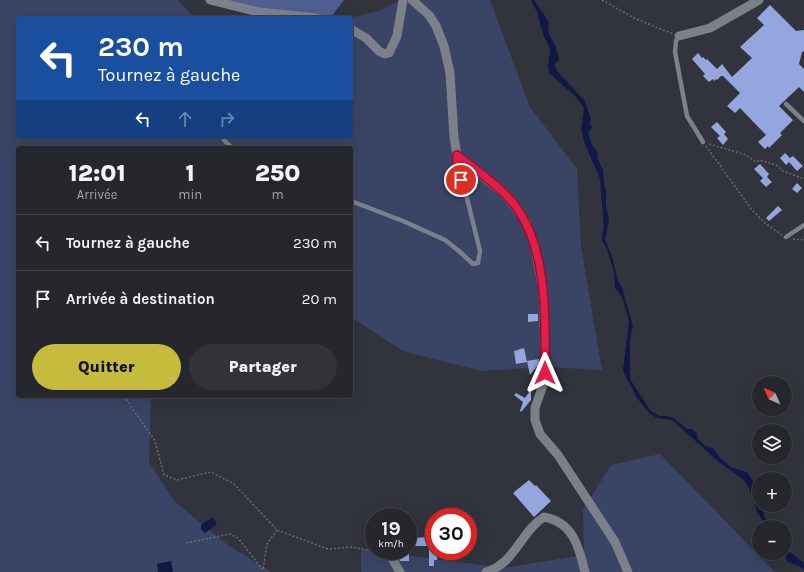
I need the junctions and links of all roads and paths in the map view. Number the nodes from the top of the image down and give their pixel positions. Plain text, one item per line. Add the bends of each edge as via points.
1 (210, 0) edge
2 (403, 0) edge
3 (412, 0) edge
4 (602, 0) edge
5 (759, 0) edge
6 (748, 3) edge
7 (297, 16) edge
8 (353, 30) edge
9 (679, 36) junction
10 (786, 104) dead end
11 (804, 121) edge
12 (223, 138) edge
13 (704, 142) junction
14 (230, 146) edge
15 (457, 155) junction
16 (804, 179) edge
17 (353, 202) edge
18 (804, 225) edge
19 (786, 237) junction
20 (804, 240) edge
21 (125, 398) edge
22 (277, 530) junction
23 (186, 543) dead end
24 (365, 550) edge
25 (393, 560) edge
26 (400, 572) edge
27 (486, 572) edge
28 (585, 572) edge
29 (628, 572) edge

1 - 7 street via 259,12
2 - 8 street via 397,36 389,53 379,51 366,38
3 - 15 street via 429,15 444,46 450,73
4 - 9 path via 634,18
5 - 6 street
6 - 9 street via 710,28
9 - 13 lane via 676,41 676,52 687,116
10 - 11 lane
12 - 14 lane
13 - 16 path via 746,155 756,162 760,160 776,165 783,171
13 - 19 path via 752,210 765,224
15 - 17 lane via 457,166 480,251 478,263 473,264 445,240
15 - 29 street via 506,195 526,222 535,247 543,290 545,373 535,408 535,420 540,434 558,455 615,542
18 - 19 lane
19 - 20 path
21 - 22 path via 155,441 164,475 177,480 211,472 234,484
22 - 23 path via 267,544 263,570 238,538 230,534
22 - 24 path via 328,549
25 - 26 street
27 - 28 street via 500,566 536,522 544,517 562,524 573,536

